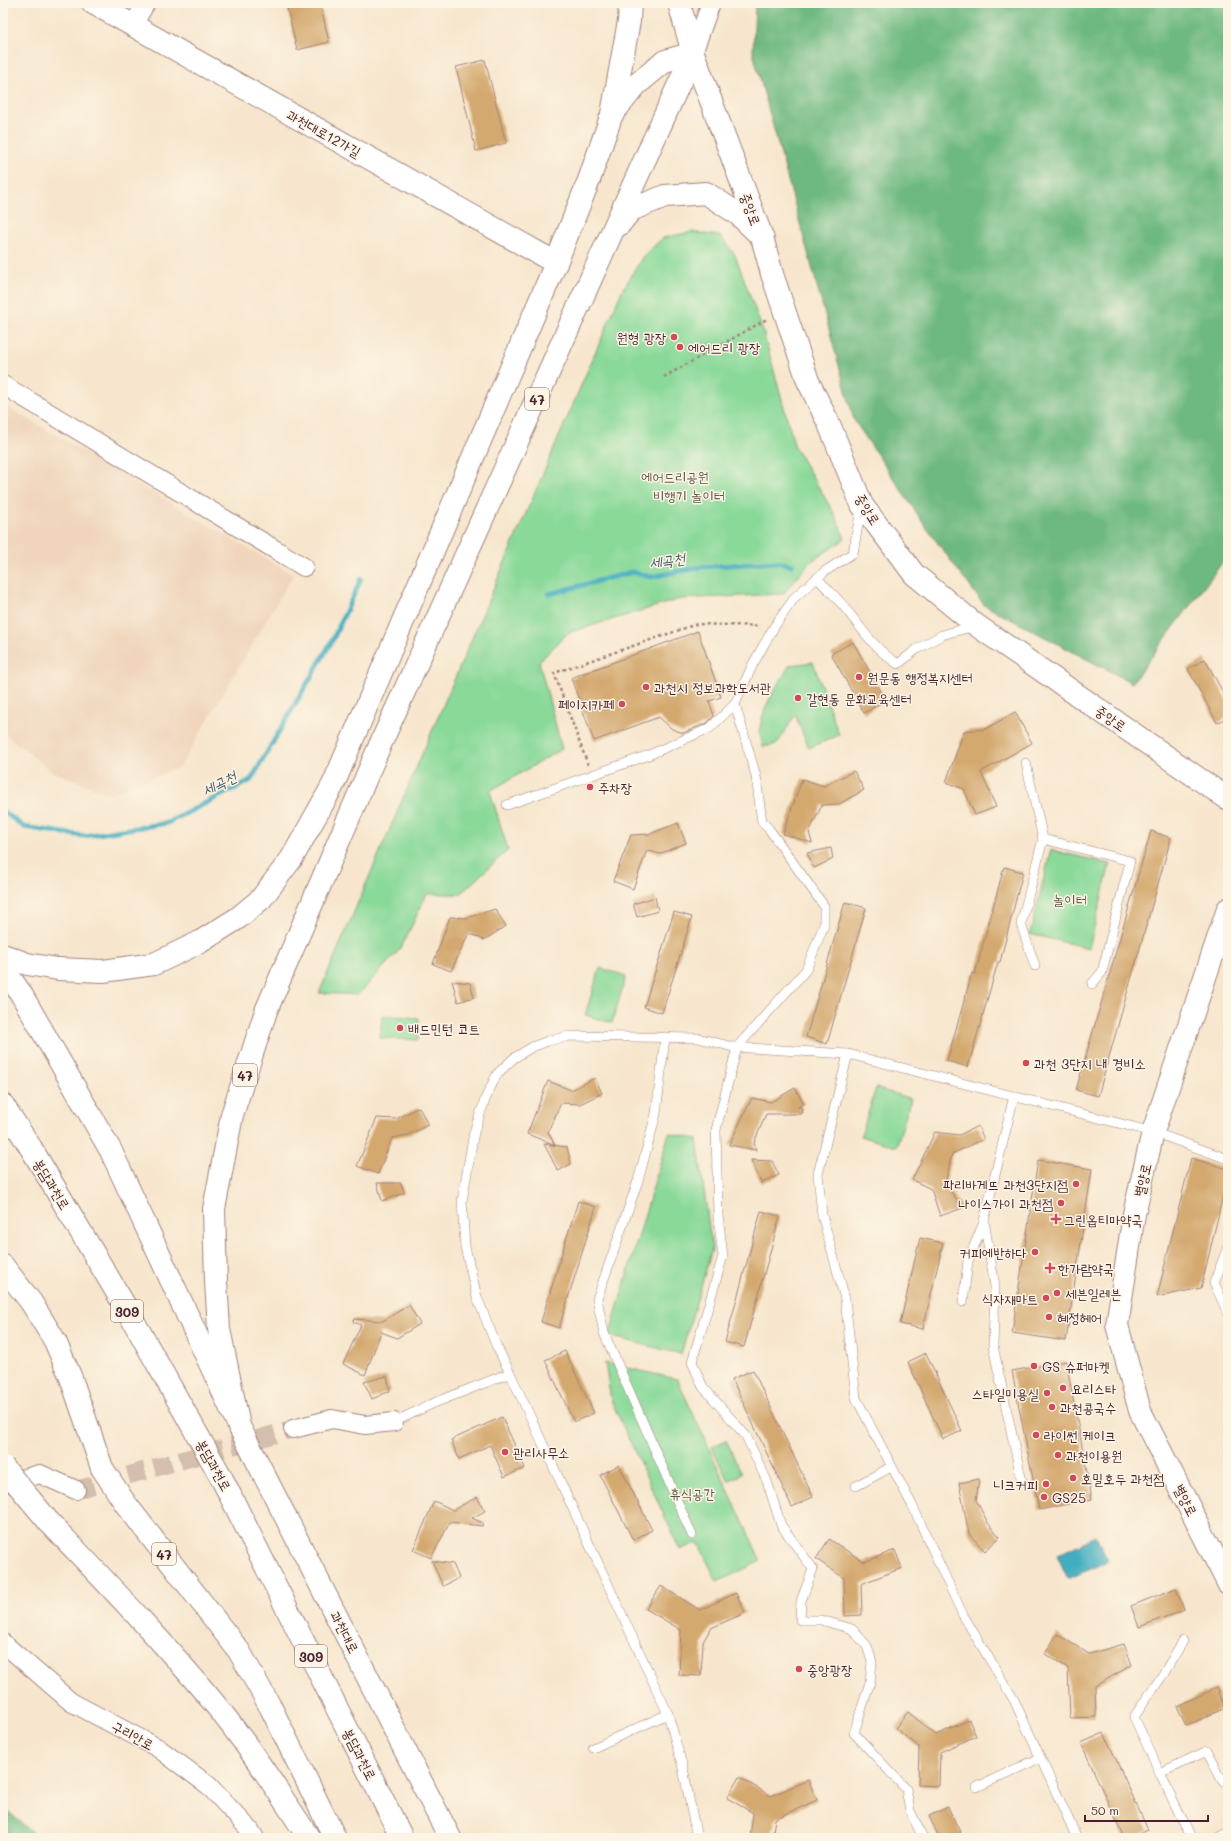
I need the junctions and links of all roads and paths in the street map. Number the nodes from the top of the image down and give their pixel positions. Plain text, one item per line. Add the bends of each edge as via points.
1 (93, 3) edge
2 (146, 3) edge
3 (630, 3) edge
4 (679, 3) edge
5 (692, 3) edge
6 (711, 3) edge
7 (133, 24) junction
8 (693, 53) junction
9 (612, 114) junction
10 (611, 236) junction
11 (762, 237) junction
12 (556, 263) junction
13 (784, 310) junction
14 (664, 377) dead end
15 (3, 384) edge
16 (862, 505) junction
17 (304, 567) dead end
18 (817, 578) junction
19 (976, 626) junction
20 (774, 627) junction
21 (735, 704) junction
22 (1026, 763) dead end
23 (592, 776) junction
24 (1228, 799) edge
25 (507, 805) dead end
26 (1043, 839) junction
27 (1228, 909) edge
28 (3, 954) edge
29 (1035, 966) dead end
30 (3, 968) edge
31 (1092, 984) dead end
32 (665, 1038) junction
33 (737, 1047) junction
34 (848, 1054) junction
35 (1014, 1096) junction
36 (3, 1105) edge
37 (1153, 1132) junction
38 (1228, 1159) edge
39 (984, 1221) junction
40 (1228, 1247) edge
41 (3, 1266) edge
42 (963, 1302) dead end
43 (1228, 1314) edge
44 (510, 1373) junction
45 (394, 1422) joint
46 (239, 1426) junction
47 (293, 1429) tunnel mouth
48 (3, 1467) edge
49 (891, 1467) junction
50 (1022, 1482) dead end
51 (3, 1484) edge
52 (856, 1486) dead end
53 (76, 1490) tunnel mouth
54 (692, 1535) dead end
55 (1228, 1583) edge
56 (1183, 1640) dead end
57 (3, 1643) edge
58 (668, 1714) junction
59 (593, 1748) dead end
60 (1040, 1758) junction
61 (1160, 1773) junction
62 (1223, 1781) dead end
63 (977, 1787) dead end
64 (1228, 1833) edge
65 (255, 1838) edge
66 (309, 1838) edge
67 (335, 1838) edge
68 (402, 1838) edge
69 (450, 1838) edge
70 (697, 1838) edge
71 (923, 1838) edge
72 (1077, 1838) edge
73 (1191, 1838) edge
74 (1218, 1838) edge

1 - 7 main road, 과천대로12가길
2 - 7 street
3 - 9 main road
4 - 8 main road
5 - 8 main road, 47
6 - 8 street
7 - 12 main road, 과천대로12가길
8 - 9 main road via 665,61 636,85
8 - 10 main road, 47
8 - 11 main road, 중앙로
9 - 12 main road
10 - 11 main road via 631,210 665,196 706,193 738,214
10 - 46 main road, 47 via 380,745 287,960 266,1011 232,1115 214,1209 214,1223 219,1329
11 - 13 main road, 중앙로
12 - 28 main road via 333,785 292,858 261,898 238,918 200,942 154,964 103,970 58,969 28,964
13 - 14 path
13 - 16 main road, 중앙로 via 808,381 829,424
15 - 17 street
16 - 18 lane via 853,553
16 - 19 main road, 중앙로 via 914,574
18 - 19 lane via 848,611 883,655 898,664 917,649 942,635
18 - 20 lane via 795,597
19 - 24 main road, 중앙로
20 - 21 lane via 753,664
20 - 23 path via 697,624 554,673
21 - 23 lane via 710,728 649,755
21 - 33 lane via 756,776 762,822 824,906 824,925 806,970
22 - 26 lane
23 - 25 lane
26 - 29 lane via 1021,924
26 - 31 lane via 1130,862 1102,972
27 - 37 main road, 별양로
30 - 46 main road, 47 via 20,992 112,1151
32 - 33 lane via 698,1038
32 - 44 lane via 569,1036 548,1041 514,1058 497,1074 486,1096 474,1132 462,1201 465,1247 477,1297
32 - 54 lane via 656,1114 638,1181 597,1299 604,1333
33 - 34 lane
33 - 71 lane via 716,1130 718,1216 723,1256 692,1362 703,1386 746,1436 767,1482 781,1525 812,1569 801,1601 800,1620 821,1620 852,1629 867,1646 872,1662 871,1675 854,1732 906,1789 910,1811
34 - 35 lane
34 - 49 lane via 818,1174 822,1215 845,1299 856,1398
35 - 37 lane
35 - 39 lane
36 - 68 main road, 봉담과천로 / 309, bridge via 128,1313 220,1475
37 - 38 lane
37 - 55 main road, 별양로 via 1134,1214 1117,1325 1140,1411
39 - 42 lane via 968,1261
39 - 50 lane via 995,1286 993,1346
40 - 43 lane via 1214,1283
41 - 67 main road, 47 via 31,1302 55,1341 71,1378 102,1468 125,1503 239,1651 271,1708
44 - 45 lane
44 - 58 lane
45 - 47 street via 365,1425 332,1419
46 - 69 main road, 과천대로 / 47
48 - 66 main road, bridge via 49,1522 144,1623 209,1698 252,1754
49 - 52 lane
49 - 60 lane via 912,1505 963,1615 1014,1700
51 - 53 street via 40,1474
56 - 61 lane via 1134,1717
57 - 65 street, 구리안로 via 71,1702 158,1748 208,1785
58 - 59 lane
58 - 70 lane via 683,1768
60 - 63 lane
60 - 72 lane
61 - 62 lane via 1207,1751
61 - 73 lane
64 - 74 lane

